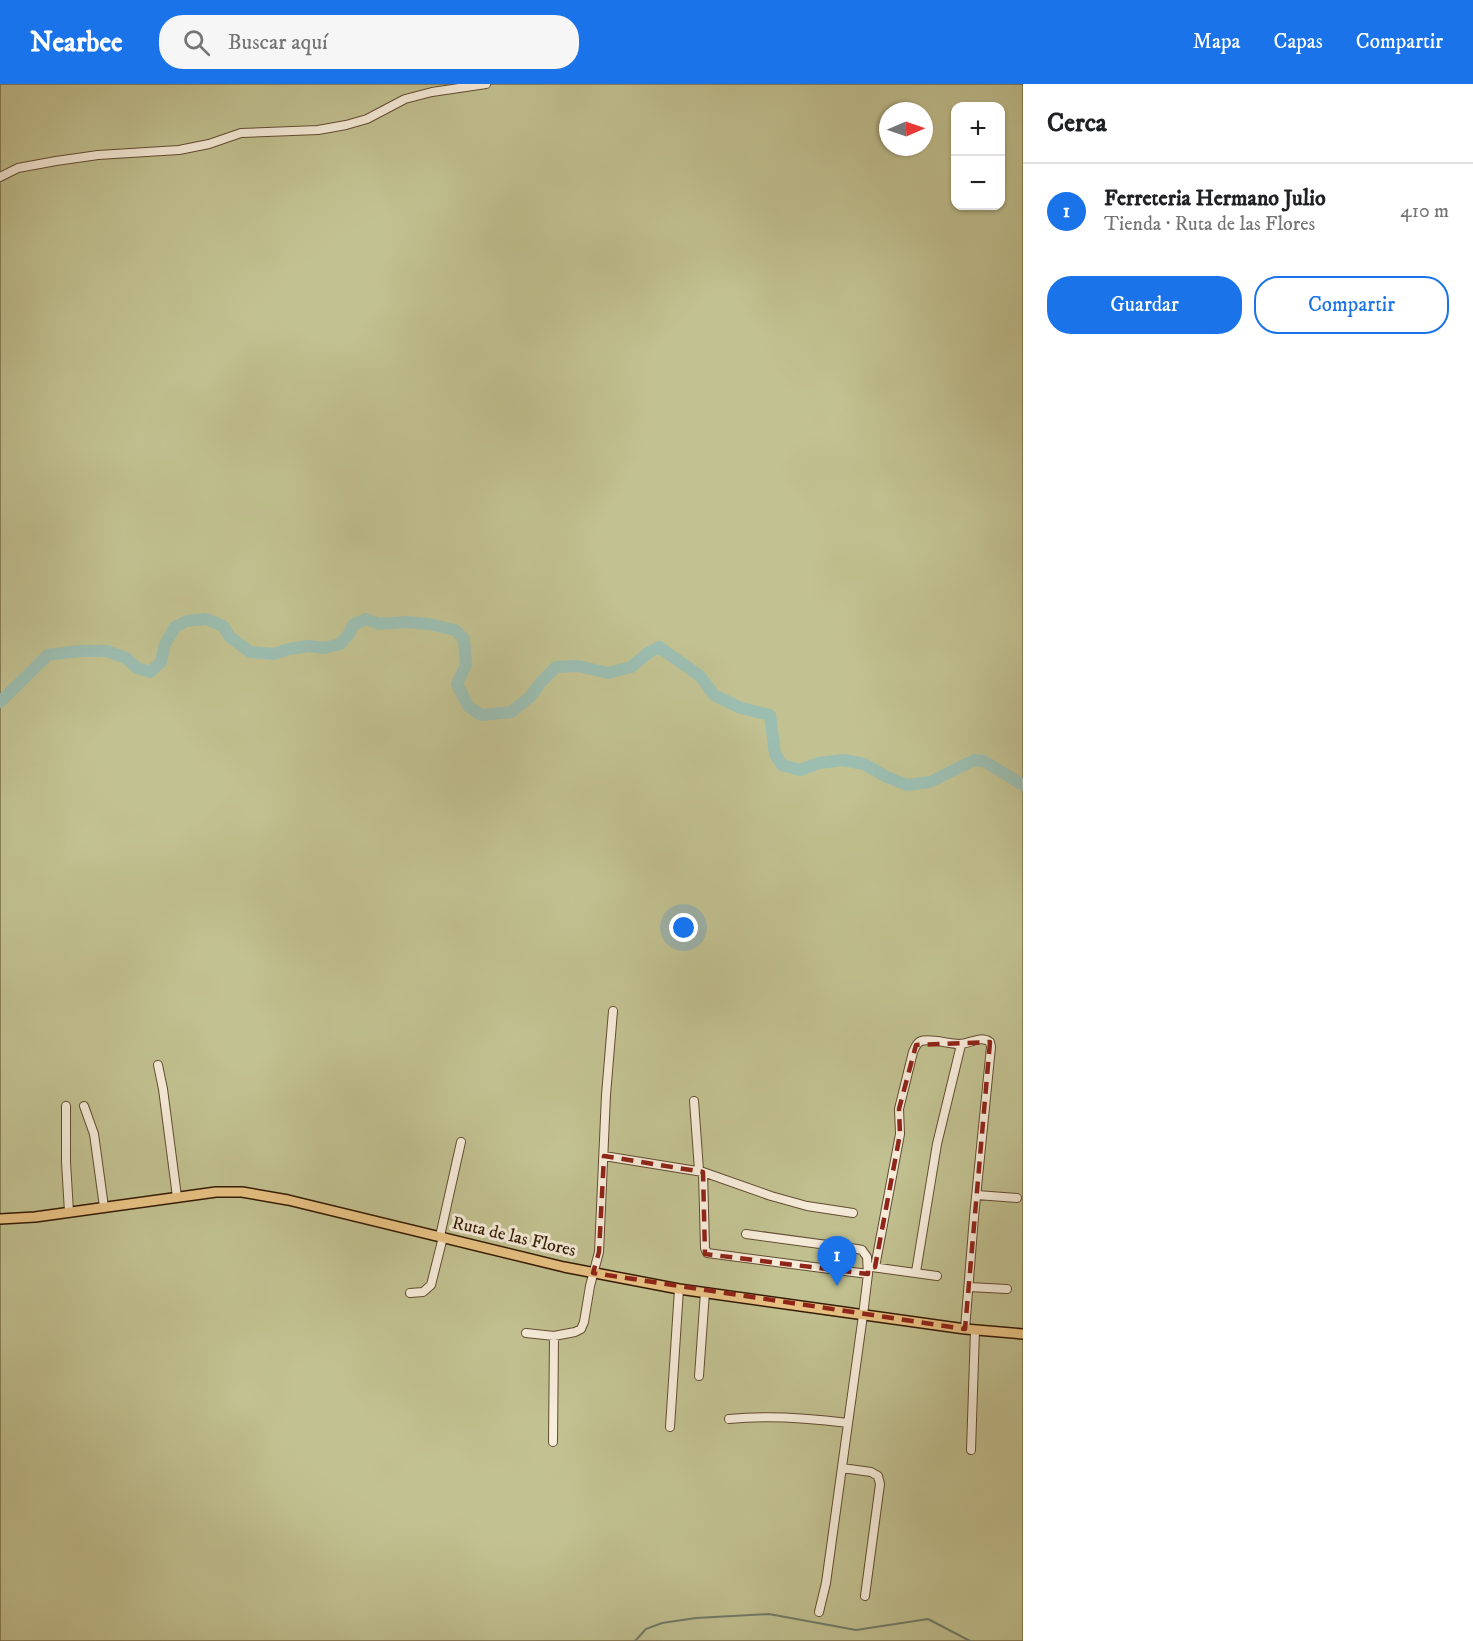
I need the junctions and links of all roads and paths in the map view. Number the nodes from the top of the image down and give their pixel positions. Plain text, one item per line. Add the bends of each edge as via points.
1 (486, 84) edge
2 (0, 177) edge
3 (612, 1011) dead end
4 (961, 1045) junction
5 (158, 1065) dead end
6 (694, 1101) dead end
7 (66, 1106) dead end
8 (84, 1106) dead end
9 (462, 1142) dead end
10 (604, 1156) junction
11 (701, 1171) junction
12 (976, 1195) junction
13 (177, 1197) junction
14 (1017, 1198) dead end
15 (104, 1207) junction
16 (69, 1212) junction
17 (853, 1213) dead end
18 (0, 1220) edge
19 (746, 1234) dead end
20 (442, 1237) junction
21 (870, 1270) junction
22 (916, 1272) junction
23 (593, 1273) junction
24 (936, 1276) dead end
25 (969, 1287) junction
26 (679, 1289) junction
27 (1007, 1289) dead end
28 (705, 1292) junction
29 (410, 1293) dead end
30 (863, 1315) junction
31 (970, 1330) junction
32 (526, 1333) dead end
33 (1023, 1334) edge
34 (554, 1336) junction
35 (699, 1376) dead end
36 (729, 1419) dead end
37 (848, 1423) junction
38 (670, 1427) dead end
39 (553, 1442) dead end
40 (971, 1450) dead end
41 (842, 1468) junction
42 (865, 1596) dead end
43 (819, 1612) dead end

1 - 2 street via 405,99 368,119 346,125 241,133 179,150 98,155 27,166
3 - 10 street
4 - 12 street via 987,1039 991,1047
4 - 21 street via 921,1041 913,1052 899,1109 900,1134
4 - 22 street via 937,1144
5 - 13 street
6 - 11 street
7 - 16 street
8 - 15 street via 94,1134
9 - 20 street
10 - 11 street
10 - 23 street via 599,1252
11 - 17 street via 807,1206
11 - 21 street via 707,1253
12 - 14 street
12 - 25 street
13 - 15 main road, Ruta de las Flores
13 - 20 main road, Ruta de las Flores via 216,1192 262,1194
15 - 16 main road, Ruta de las Flores
16 - 18 main road, Ruta de las Flores
19 - 21 street via 858,1249 865,1253
20 - 23 main road, Ruta de las Flores
20 - 29 street via 431,1285 423,1292
21 - 22 street
21 - 30 street
22 - 24 street
23 - 26 main road, Ruta de las Flores
23 - 34 street via 581,1329
25 - 27 street
25 - 31 street
26 - 28 main road, Ruta de las Flores
26 - 38 street
28 - 30 main road, Ruta de las Flores
28 - 35 street
30 - 31 main road, Ruta de las Flores
30 - 37 street
31 - 33 main road, Ruta de las Flores
31 - 40 street
32 - 34 street
34 - 39 street
36 - 37 street via 801,1418
37 - 41 street
41 - 42 street via 871,1472 878,1476 880,1484
41 - 43 street

